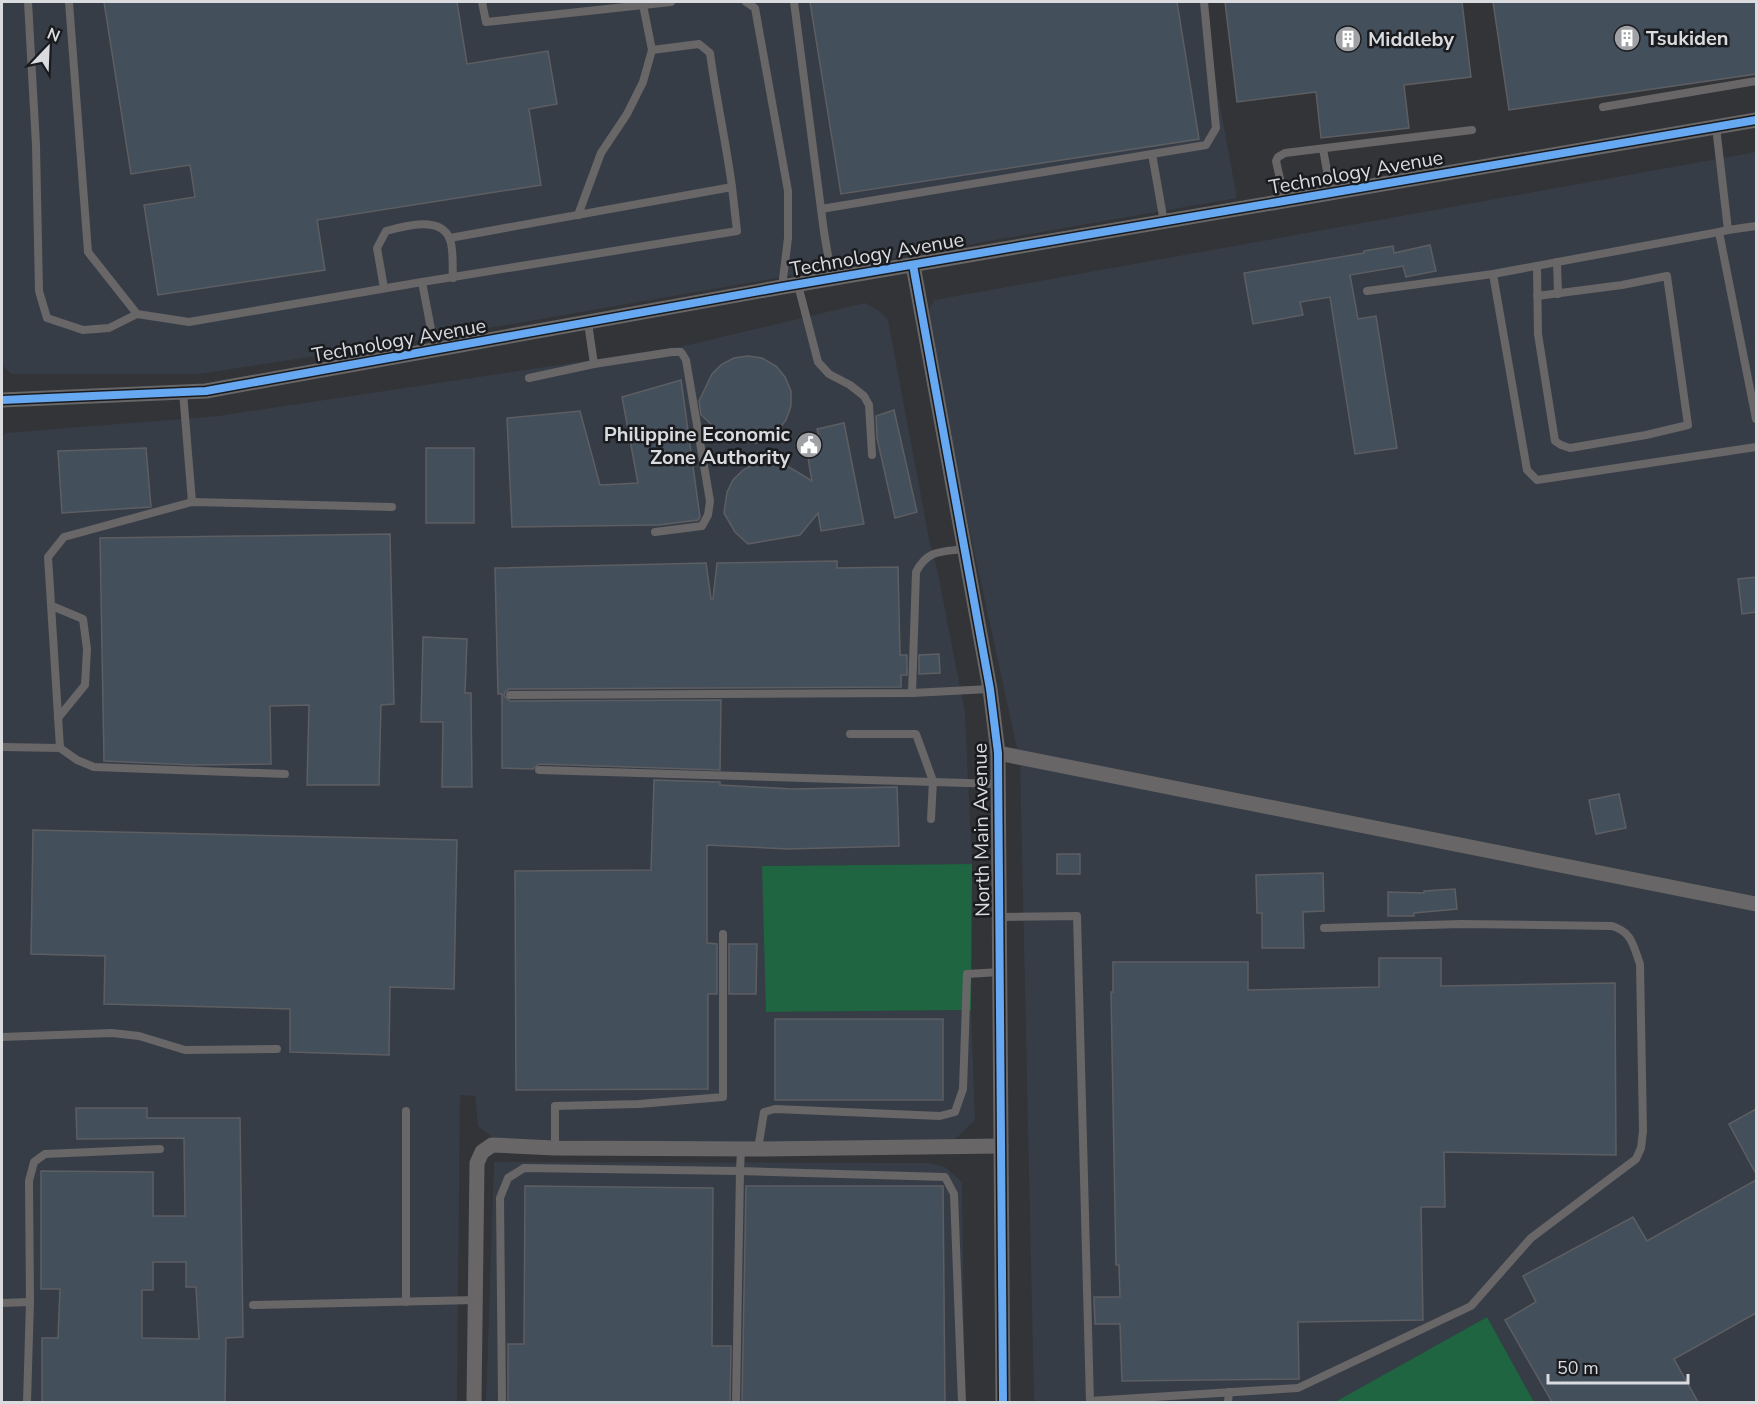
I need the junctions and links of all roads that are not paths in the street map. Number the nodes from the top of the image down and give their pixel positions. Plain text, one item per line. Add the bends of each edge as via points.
1 (28, 2) edge
2 (69, 2) edge
3 (482, 2) edge
4 (576, 2) edge
5 (671, 2) edge
6 (746, 2) edge
7 (794, 2) edge
8 (1204, 2) edge
9 (643, 5) junction
10 (578, 12) junction
11 (652, 50) junction
12 (1756, 81) edge
13 (1603, 107) dead end
14 (1756, 120) edge
15 (1716, 127) junction
16 (1472, 130) dead end
17 (1323, 149) junction
18 (1152, 154) junction
19 (732, 188) junction
20 (1331, 193) junction
21 (1285, 201) junction
22 (821, 209) junction
23 (578, 215) junction
24 (1164, 222) junction
25 (1756, 226) edge
26 (1724, 231) junction
27 (450, 238) junction
28 (1557, 262) junction
29 (914, 265) junction
30 (1536, 266) junction
31 (1493, 274) junction
32 (453, 278) junction
33 (832, 279) junction
34 (422, 282) junction
35 (798, 285) junction
36 (782, 287) junction
37 (384, 288) junction
38 (1367, 291) dead end
39 (1558, 294) junction
40 (1537, 296) junction
41 (137, 314) junction
42 (588, 323) junction
43 (435, 350) junction
44 (594, 364) junction
45 (529, 378) dead end
46 (183, 392) junction
47 (2, 400) edge
48 (1756, 419) edge
49 (1756, 447) edge
50 (872, 455) dead end
51 (192, 502) junction
52 (392, 507) dead end
53 (655, 532) dead end
54 (965, 549) junction
55 (52, 606) junction
56 (990, 689) junction
57 (912, 693) junction
58 (510, 695) dead end
59 (58, 718) junction
60 (850, 734) dead end
61 (2, 747) edge
62 (60, 748) junction
63 (998, 753) junction
64 (539, 770) dead end
65 (285, 774) dead end
66 (933, 781) junction
67 (999, 784) junction
68 (931, 819) dead end
69 (1756, 904) edge
70 (1000, 917) junction
71 (1324, 928) dead end
72 (723, 934) dead end
73 (1000, 972) junction
74 (2, 1036) edge
75 (277, 1049) dead end
76 (406, 1111) dead end
77 (1000, 1146) junction
78 (555, 1148) junction
79 (160, 1149) dead end
80 (741, 1149) junction
81 (758, 1149) junction
82 (740, 1171) junction
83 (476, 1300) junction
84 (2, 1302) edge
85 (30, 1302) junction
86 (405, 1302) junction
87 (253, 1305) dead end
88 (1229, 1392) junction
89 (27, 1402) edge
90 (474, 1402) edge
91 (501, 1402) edge
92 (736, 1402) edge
93 (962, 1402) edge
94 (1003, 1402) edge
95 (1090, 1402) edge
96 (1227, 1402) edge

1 - 41 lane via 39,291 47,318 83,330 109,328
2 - 41 lane via 88,252
3 - 10 lane via 486,22
4 - 10 lane
5 - 9 lane
6 - 36 lane via 755,8 788,191
7 - 22 lane
8 - 18 lane via 1216,128 1206,145
9 - 10 lane
9 - 11 lane
11 - 19 lane via 699,44 710,53
11 - 23 lane via 643,82 601,153
12 - 13 lane
14 - 15 street, Technology Avenue
15 - 20 street, Technology Avenue
15 - 26 lane
16 - 17 lane
17 - 20 lane
17 - 21 lane via 1278,157
18 - 22 lane
18 - 24 lane
19 - 23 lane
19 - 32 lane via 737,231
20 - 21 street, Technology Avenue
21 - 24 street, Technology Avenue
22 - 33 lane
23 - 27 lane
24 - 29 street, Technology Avenue
25 - 26 lane
26 - 28 lane
26 - 48 lane
27 - 32 lane
27 - 37 lane via 439,228 418,223 386,231 377,248
28 - 30 lane
28 - 39 lane
29 - 33 street, Technology Avenue
29 - 54 street, North Main Avenue
30 - 31 lane
30 - 40 lane
31 - 38 lane
31 - 49 lane via 1527,470 1537,480
32 - 34 lane
33 - 35 street, Technology Avenue
34 - 37 lane
34 - 43 lane
35 - 36 street, Technology Avenue
35 - 50 lane via 818,362 829,374 864,396 869,405
36 - 42 street, Technology Avenue
37 - 41 lane via 189,322
39 - 40 lane
39 - 40 lane via 1666,276 1688,426 1570,448 1555,441 1538,333
42 - 43 street, Technology Avenue
42 - 44 lane
43 - 46 street, Technology Avenue
44 - 45 lane
44 - 53 lane via 672,352 681,352 686,360 710,501 708,515 702,526
46 - 47 street, Technology Avenue
46 - 51 lane
51 - 52 lane
51 - 55 lane via 64,537 48,557
54 - 56 street, North Main Avenue
54 - 57 lane via 936,552 922,560 916,572
55 - 59 lane
55 - 59 lane via 83,619 87,650 85,685
56 - 57 lane
56 - 63 street, North Main Avenue
57 - 58 lane
59 - 62 lane
60 - 66 lane via 916,734
61 - 62 lane
62 - 65 lane via 94,767
63 - 67 street, North Main Avenue
63 - 69 street
64 - 66 lane
66 - 67 lane
66 - 68 lane
67 - 70 street, North Main Avenue
70 - 73 street, North Main Avenue
70 - 95 lane via 1077,916
71 - 88 lane via 1461,924 1623,929 1640,964 1641,1148 1636,1160 1531,1238 1471,1306 1298,1388
72 - 78 lane via 723,1097 555,1106
73 - 77 street, North Main Avenue
73 - 81 lane via 967,974 963,1089 955,1112 940,1116 775,1109 764,1112
74 - 75 lane via 112,1033 139,1036 185,1050
76 - 86 lane
77 - 81 street
77 - 94 street, North Main Avenue
78 - 80 street
78 - 83 street via 492,1145 482,1152 477,1163
79 - 85 lane via 45,1154 34,1162 30,1181
80 - 81 street
80 - 82 lane
82 - 91 lane via 524,1168 508,1178 500,1198
82 - 92 lane
82 - 93 lane via 945,1177 954,1194
83 - 86 lane
83 - 90 street
84 - 85 lane
85 - 89 lane
86 - 87 lane
88 - 95 lane
88 - 96 lane

